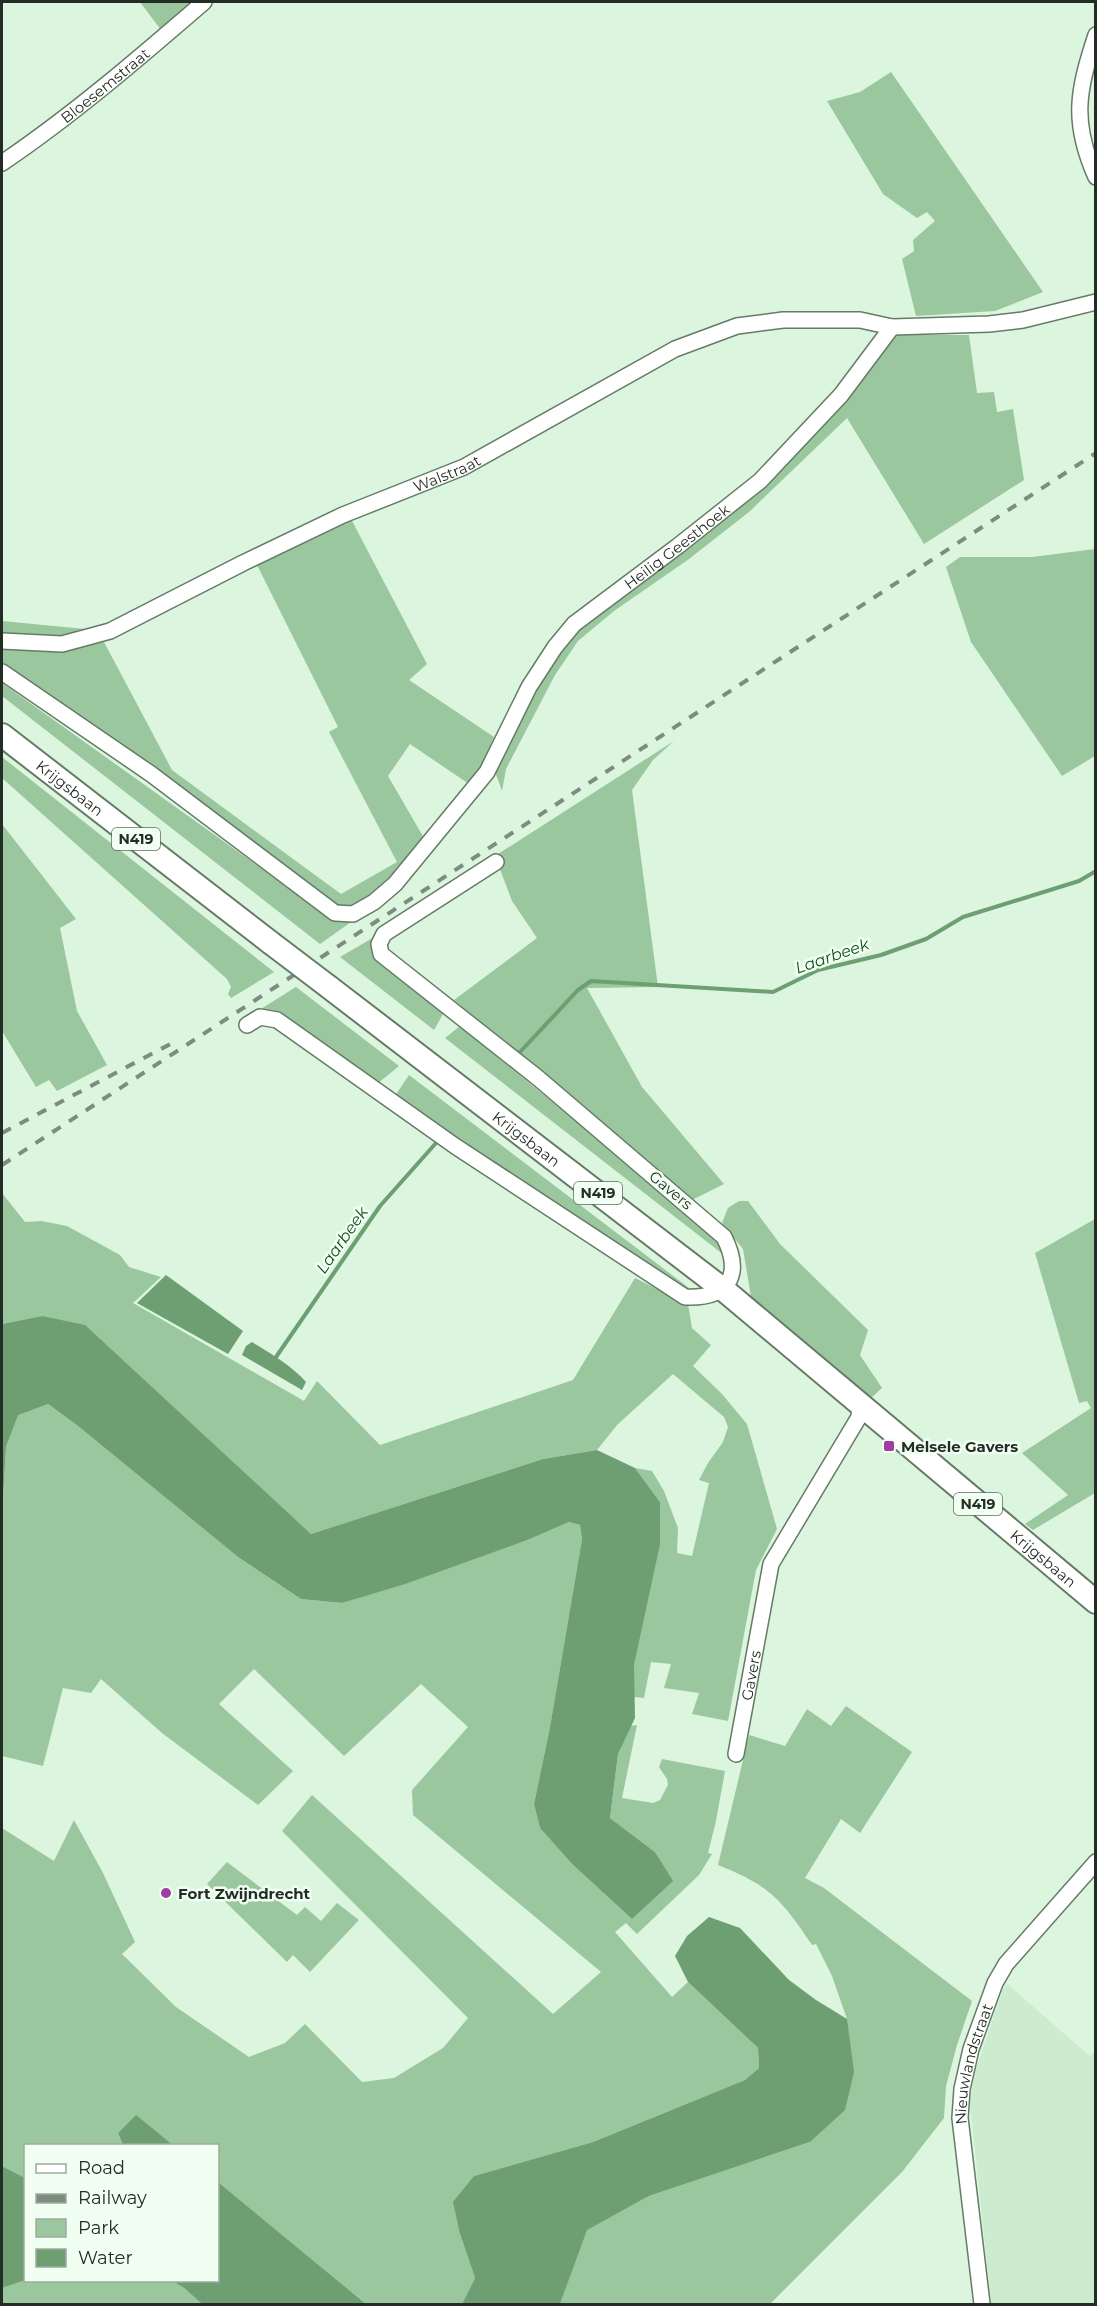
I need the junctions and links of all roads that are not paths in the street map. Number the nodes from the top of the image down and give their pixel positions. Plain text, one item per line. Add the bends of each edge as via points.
1 (204, 2) edge
2 (1095, 34) edge
3 (2, 163) edge
4 (1095, 177) edge
5 (1095, 302) edge
6 (892, 327) junction
7 (2, 641) edge
8 (2, 672) edge
9 (2, 735) edge
10 (496, 862) dead end
11 (247, 1025) dead end
12 (724, 1290) junction
13 (860, 1406) junction
14 (1095, 1602) edge
15 (736, 1754) dead end
16 (1095, 1862) edge
17 (982, 2304) edge

1 - 3 street, Bloesemstraat via 127,68
2 - 4 street via 1083,73 1079,116 1085,153
5 - 6 street via 989,324
6 - 7 street, Walstraat via 860,320 783,320 737,326 704,336 464,467 343,515 110,631 62,644
6 - 8 street, Heilig Geesthoek via 841,395 760,481 574,624 529,687 487,772 395,884 353,914 335,913 151,774
9 - 12 main road, Krijgsbaan / N419, bridge
10 - 12 street, Gavers via 384,934 379,944 381,954 538,1078 724,1237 732,1252 732,1264
11 - 12 street via 260,1017 277,1020 455,1146 686,1297 709,1296
12 - 13 main road, Krijgsbaan / N419
13 - 14 main road, Krijgsbaan / N419
13 - 15 street, Gavers via 859,1417 771,1564
16 - 17 street, Nieuwlandstraat via 1006,1964 971,2049 960,2118

